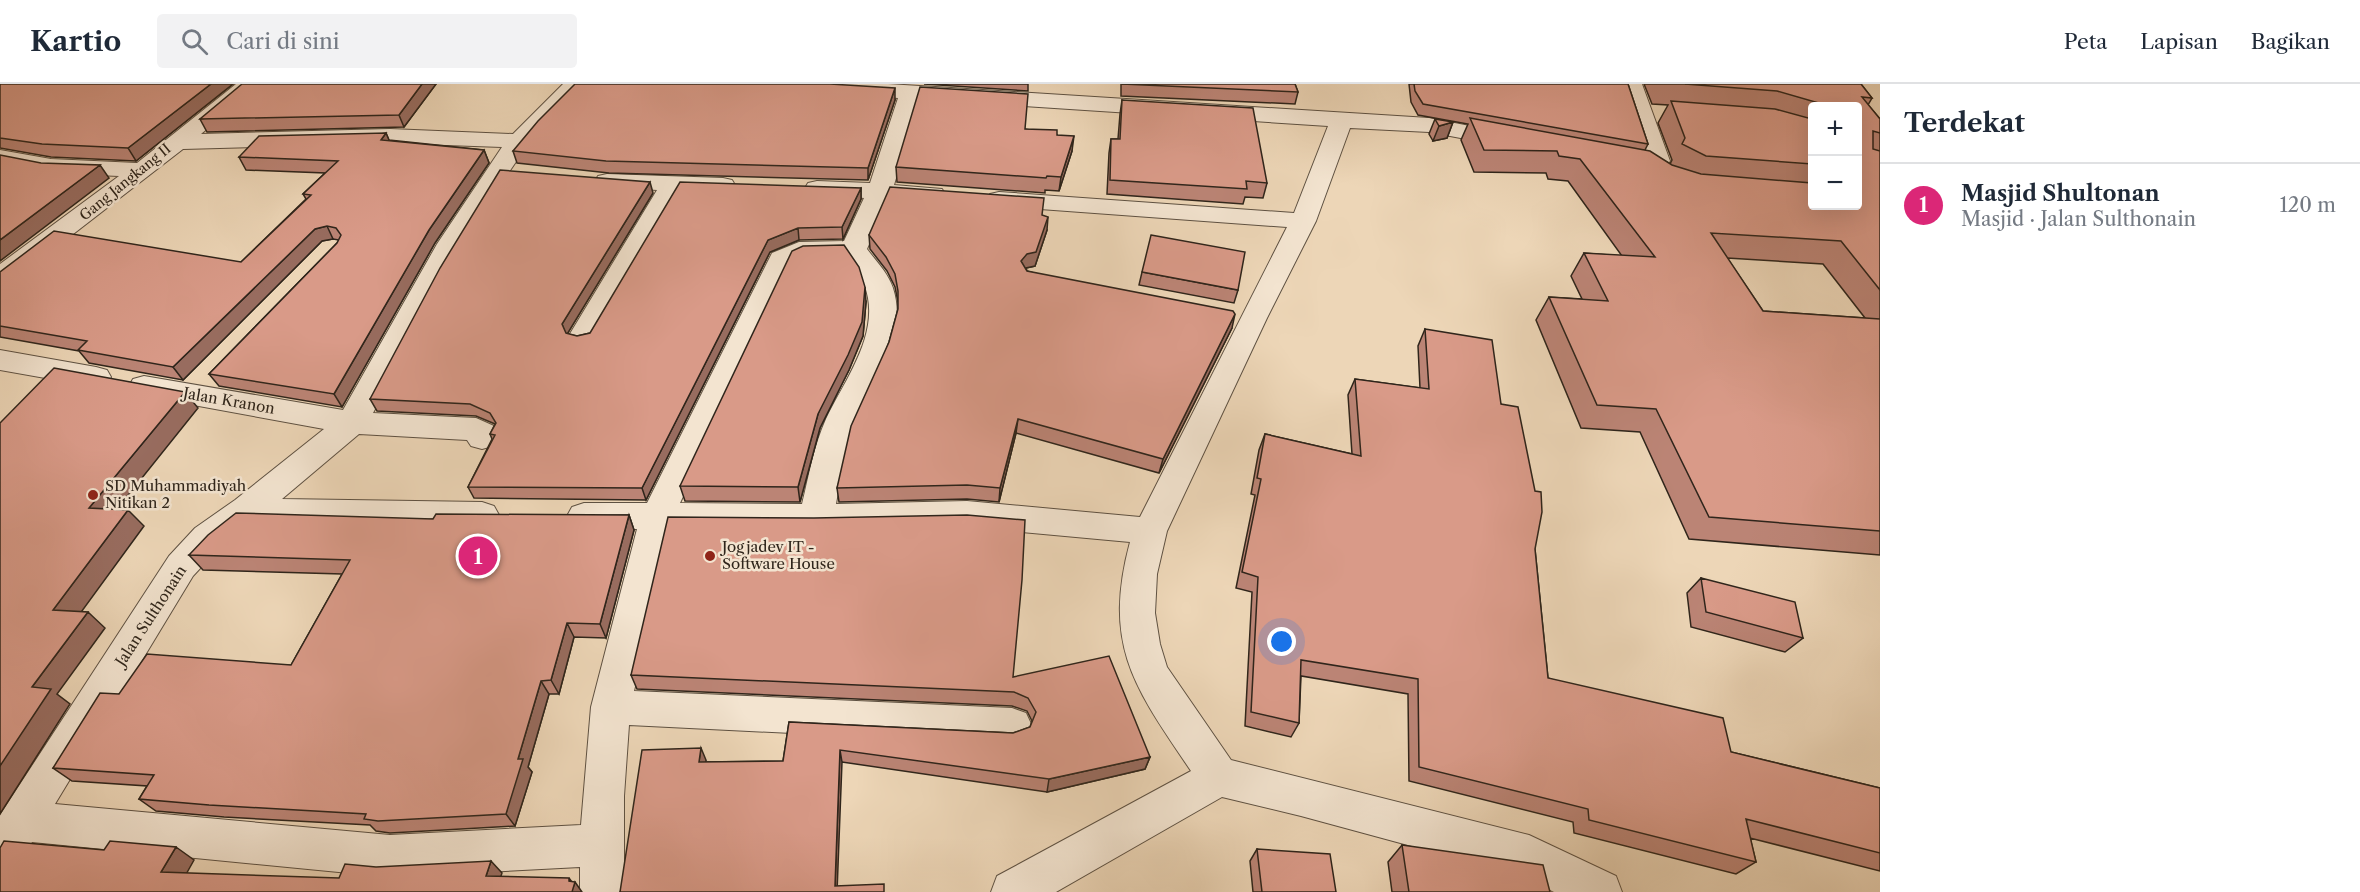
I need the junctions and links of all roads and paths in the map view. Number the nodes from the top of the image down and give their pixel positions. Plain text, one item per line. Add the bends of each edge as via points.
1 (249, 84) edge
2 (576, 84) edge
3 (784, 84) edge
4 (1631, 84) edge
5 (910, 93) junction
6 (1341, 121) junction
7 (519, 141) junction
8 (175, 142) junction
9 (1530, 144) edge
10 (0, 157) edge
11 (1604, 158) edge
12 (1645, 165) junction
13 (142, 170) junction
14 (497, 171) junction
15 (528, 174) edge
16 (582, 179) edge
17 (1668, 180) edge
18 (673, 184) junction
19 (742, 186) edge
20 (800, 188) edge
21 (880, 190) junction
22 (1303, 221) junction
23 (854, 249) junction
24 (0, 277) edge
25 (582, 337) edge
26 (0, 360) edge
27 (215, 369) edge
28 (190, 394) junction
29 (352, 423) junction
30 (482, 438) dead end
31 (247, 509) junction
32 (516, 515) edge
33 (551, 515) edge
34 (657, 517) junction
35 (816, 517) junction
36 (1150, 531) junction
37 (611, 707) junction
38 (1012, 726) dead end
39 (1219, 777) junction
40 (11, 837) edge
41 (602, 845) junction
42 (602, 892) edge
43 (1013, 892) edge
44 (1599, 892) edge

1 - 8 street, Gang Jangkang II
2 - 7 street
3 - 5 street
4 - 12 street via 1652,113 1658,161
5 - 6 street
5 - 21 street
6 - 9 street via 1429,125
6 - 22 street
7 - 8 street via 390,136
7 - 14 street
8 - 13 street, Gang Jangkang II
10 - 13 street via 51,166
11 - 12 street
12 - 17 street
13 - 24 street, Gang Jangkang II
14 - 15 street
14 - 29 street via 457,231
16 - 18 street
18 - 19 street
18 - 25 street
20 - 21 street
21 - 22 street
21 - 23 street
22 - 36 street via 1241,316
23 - 34 street via 799,250 781,259
23 - 35 street via 879,288 882,327 835,437
26 - 28 street, Jalan Kranon
27 - 28 street
28 - 29 street, Jalan Kranon
29 - 30 street, Jalan Kranon via 476,429 483,434
29 - 31 street, Jalan Sulthonain
31 - 32 street
31 - 40 street, Jalan Sulthonain via 207,538 181,567
33 - 34 street
34 - 35 street
34 - 37 street
35 - 36 street via 967,514
36 - 39 street via 1139,574 1137,613 1141,644 1150,673
37 - 38 street
37 - 41 street
39 - 43 street
39 - 44 street via 1529,856
40 - 41 street via 390,856
41 - 42 street

